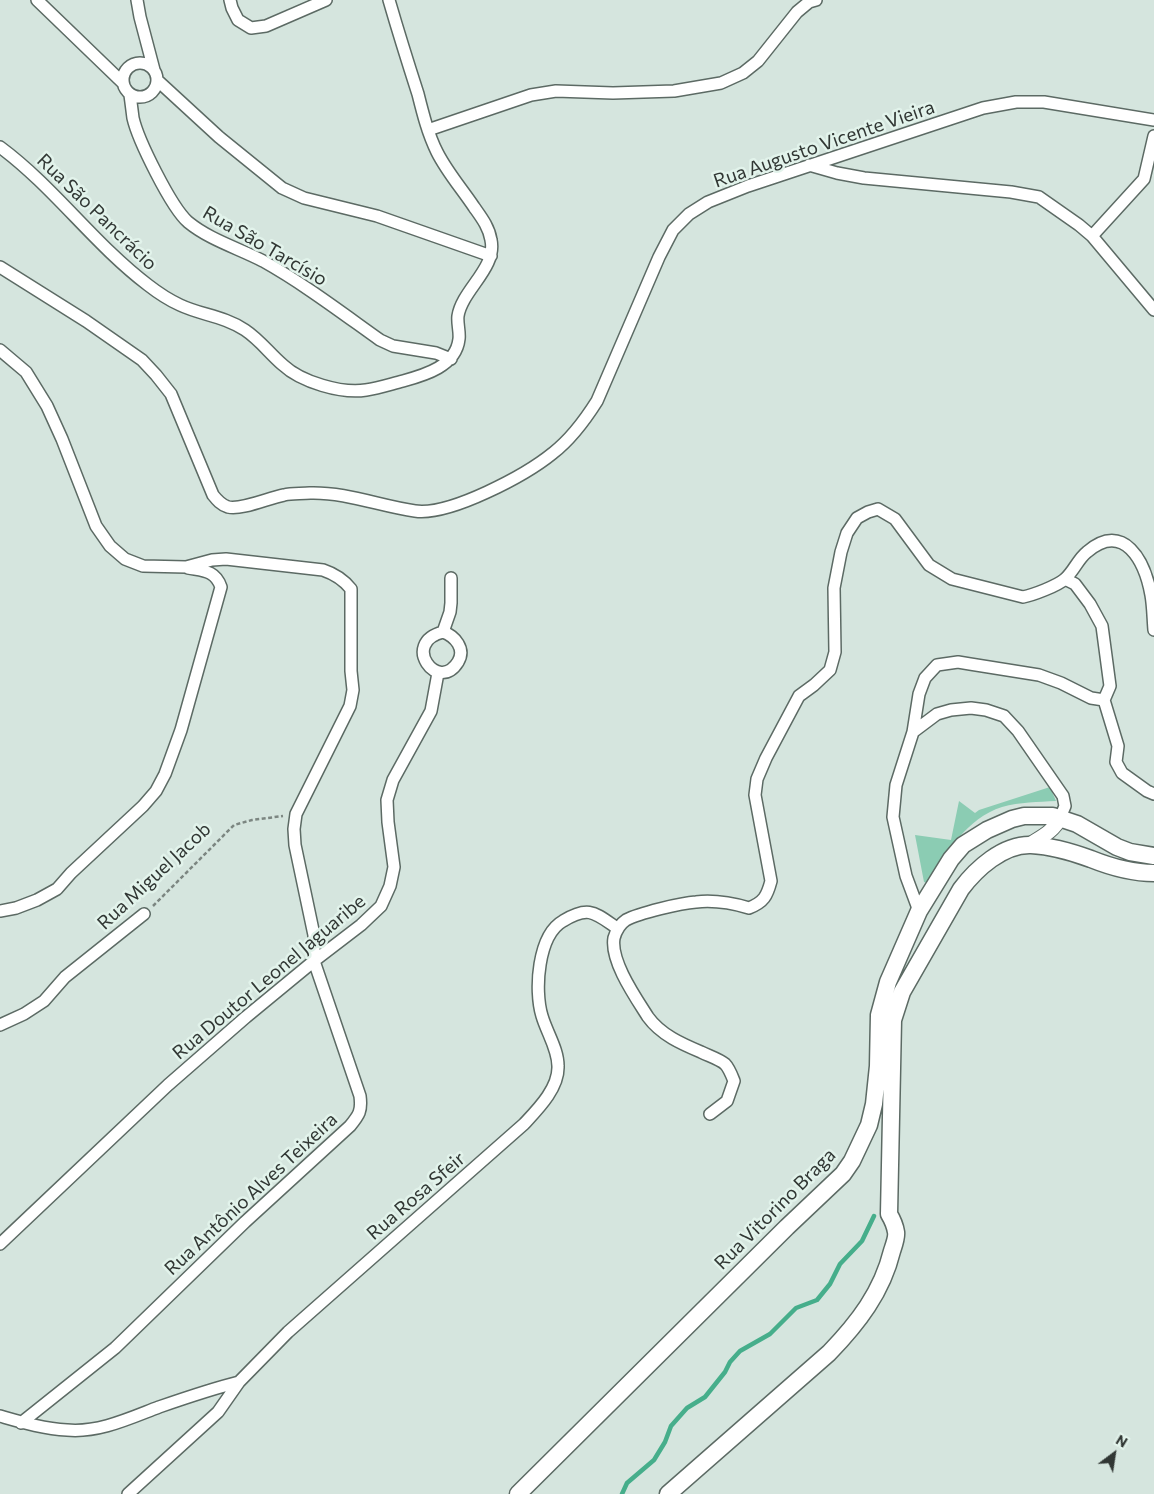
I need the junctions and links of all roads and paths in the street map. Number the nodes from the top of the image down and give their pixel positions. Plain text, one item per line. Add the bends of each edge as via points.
1 (37, 0) edge
2 (137, 0) edge
3 (230, 0) edge
4 (326, 0) edge
5 (389, 0) edge
6 (816, 0) edge
7 (156, 75) junction
8 (123, 83) junction
9 (130, 95) junction
10 (1154, 120) edge
11 (428, 130) junction
12 (1154, 136) edge
13 (0, 147) edge
14 (809, 166) junction
15 (1092, 236) junction
16 (491, 256) junction
17 (0, 267) edge
18 (1154, 310) edge
19 (0, 350) edge
20 (451, 359) junction
21 (186, 567) junction
22 (451, 578) dead end
23 (1065, 579) junction
24 (1154, 630) edge
25 (443, 632) junction
26 (438, 673) junction
27 (1104, 700) junction
28 (913, 732) junction
29 (1154, 794) edge
30 (296, 814) junction
31 (1060, 818) junction
32 (1029, 845) junction
33 (1154, 856) edge
34 (1154, 873) edge
35 (0, 911) edge
36 (919, 911) junction
37 (144, 914) joint
38 (617, 928) junction
39 (314, 960) junction
40 (0, 1025) edge
41 (710, 1114) dead end
42 (0, 1244) edge
43 (239, 1382) junction
44 (0, 1416) edge
45 (22, 1422) junction
46 (128, 1494) edge
47 (518, 1494) edge
48 (668, 1494) edge

1 - 8 street
2 - 7 street
3 - 4 street via 238,20 251,28 266,26
5 - 11 street
6 - 11 street via 797,12 758,61 743,73 721,83 674,91 556,91 531,95
7 - 8 street via 148,65 133,64 123,75
7 - 9 street via 156,86 148,96 136,98
7 - 16 street via 219,138 282,188 304,198 377,216
8 - 9 street
9 - 20 street, Rua São Tarcísio via 133,118 141,139 158,176 187,221 296,281 380,340
10 - 14 street, Rua Augusto Vicente Vieira via 1044,102 1016,102 983,108
11 - 16 street via 438,153 485,223 492,241
12 - 15 street via 1144,179
13 - 20 street, Rua São Pancrácio via 51,192 118,261 150,287 180,305 223,318 246,331 285,367 309,381 342,391 365,390 411,379 437,369
14 - 15 street via 864,178 1039,197
14 - 17 street, Rua Augusto Vicente Vieira via 708,202 689,214 673,230 659,257 597,401 585,421 554,453 524,473 479,496 439,509 416,511 358,497 313,493 285,495 239,506 228,507 219,503 171,394 156,375 142,360 86,320
15 - 18 street
16 - 20 street via 462,302 458,316 457,350
19 - 21 street via 26,372 47,406 96,526 110,546 125,559 143,566
21 - 30 street via 226,559 323,570 344,580 351,589 353,690 350,706
21 - 35 street via 210,573 218,578 221,587 181,730 156,791 57,889 37,900
22 - 25 street via 450,612
23 - 24 street via 1086,552 1096,545 1104,541 1121,542 1138,556 1141,564 1151,594
23 - 27 street via 1075,584 1102,626 1110,686
23 - 38 street via 1023,597 952,580 929,566 895,519 878,509 857,518 841,552 834,588 835,652 830,670 799,696 757,779 755,795 771,881 767,894 759,904 749,908 696,902 636,916
25 - 26 street via 434,634 424,648 424,660
25 - 26 street via 456,640 461,652 456,664
26 - 39 street, Rua Doutor Leonel Jaguaribe via 431,710 393,780 387,800 394,866 390,886 380,906
27 - 28 street via 1091,698 1039,675 958,662 946,663 938,665 925,678
27 - 29 street via 1118,746 1116,762 1122,773
28 - 31 street via 937,714 951,710 971,708 1004,716 1018,730 1062,796 1065,806
28 - 36 street via 896,784 893,818 906,876
30 - 37 path, Rua Miguel Jacob via 234,825
30 - 39 street, Rua Antônio Alves Teixeira via 295,846 314,935
31 - 32 street via 1047,834
31 - 33 main road, Rua Vitorino Braga via 1124,850
31 - 36 main road, Rua Vitorino Braga via 1037,815 1012,819 963,845
32 - 34 main road via 1062,850 1140,873
32 - 48 main road via 1002,853 970,877 902,992 894,1020 889,1214 897,1233 869,1306 829,1353
36 - 47 main road, Rua Vitorino Braga via 888,982 879,1014 878,1066 869,1124 843,1174
37 - 40 street, Rua Miguel Jacob via 65,977 44,1001
38 - 41 street via 615,952 623,977 650,1019 666,1035 726,1065 734,1081 727,1101
38 - 43 street, Rua Rosa Sfeir via 594,913 579,912 553,928 548,938 541,960 541,1014 556,1052 558,1068 555,1083 536,1111 288,1332
39 - 42 street, Rua Doutor Leonel Jaguaribe via 168,1085
39 - 45 street, Rua Antônio Alves Teixeira via 360,1096 358,1116 115,1348
43 - 45 street via 96,1428 68,1430
43 - 46 street, Rua Rosa Sfeir via 218,1412
44 - 45 street

